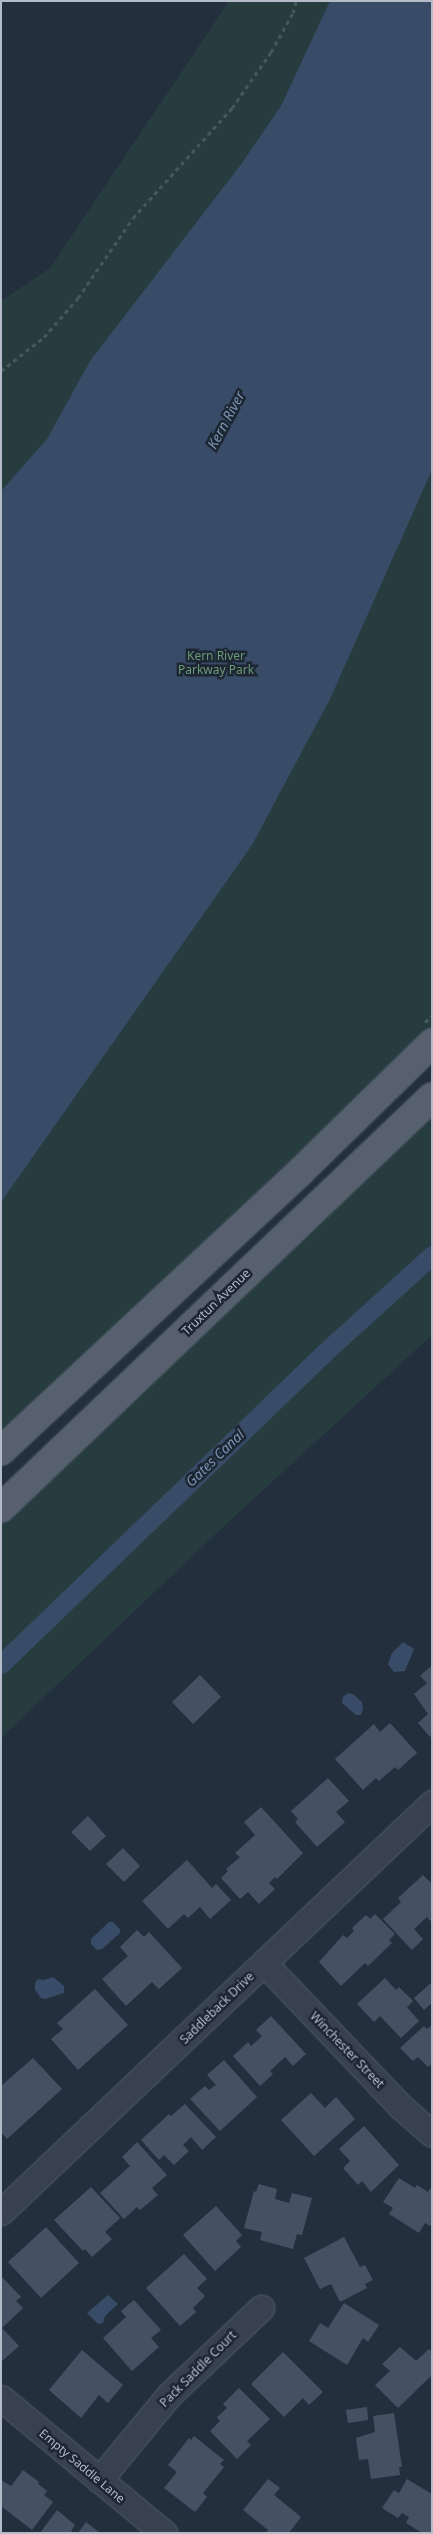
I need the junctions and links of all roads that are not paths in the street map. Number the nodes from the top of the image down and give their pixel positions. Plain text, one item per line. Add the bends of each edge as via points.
1 (432, 1043) edge
2 (432, 1098) edge
3 (1, 1451) edge
4 (1, 1508) edge
5 (432, 1803) edge
6 (264, 1963) junction
7 (432, 2134) edge
8 (1, 2212) edge
9 (261, 2308) dead end
10 (1, 2398) edge
11 (99, 2480) junction
12 (164, 2533) edge

1 - 3 main road via 300,1172
2 - 4 main road, Truxtun Avenue
5 - 6 street, Saddleback Drive
6 - 7 street, Winchester Street via 400,2105
6 - 8 street, Saddleback Drive
9 - 11 street, Pack Saddle Court via 170,2395
10 - 11 street, Empty Saddle Lane
11 - 12 street, Empty Saddle Lane

